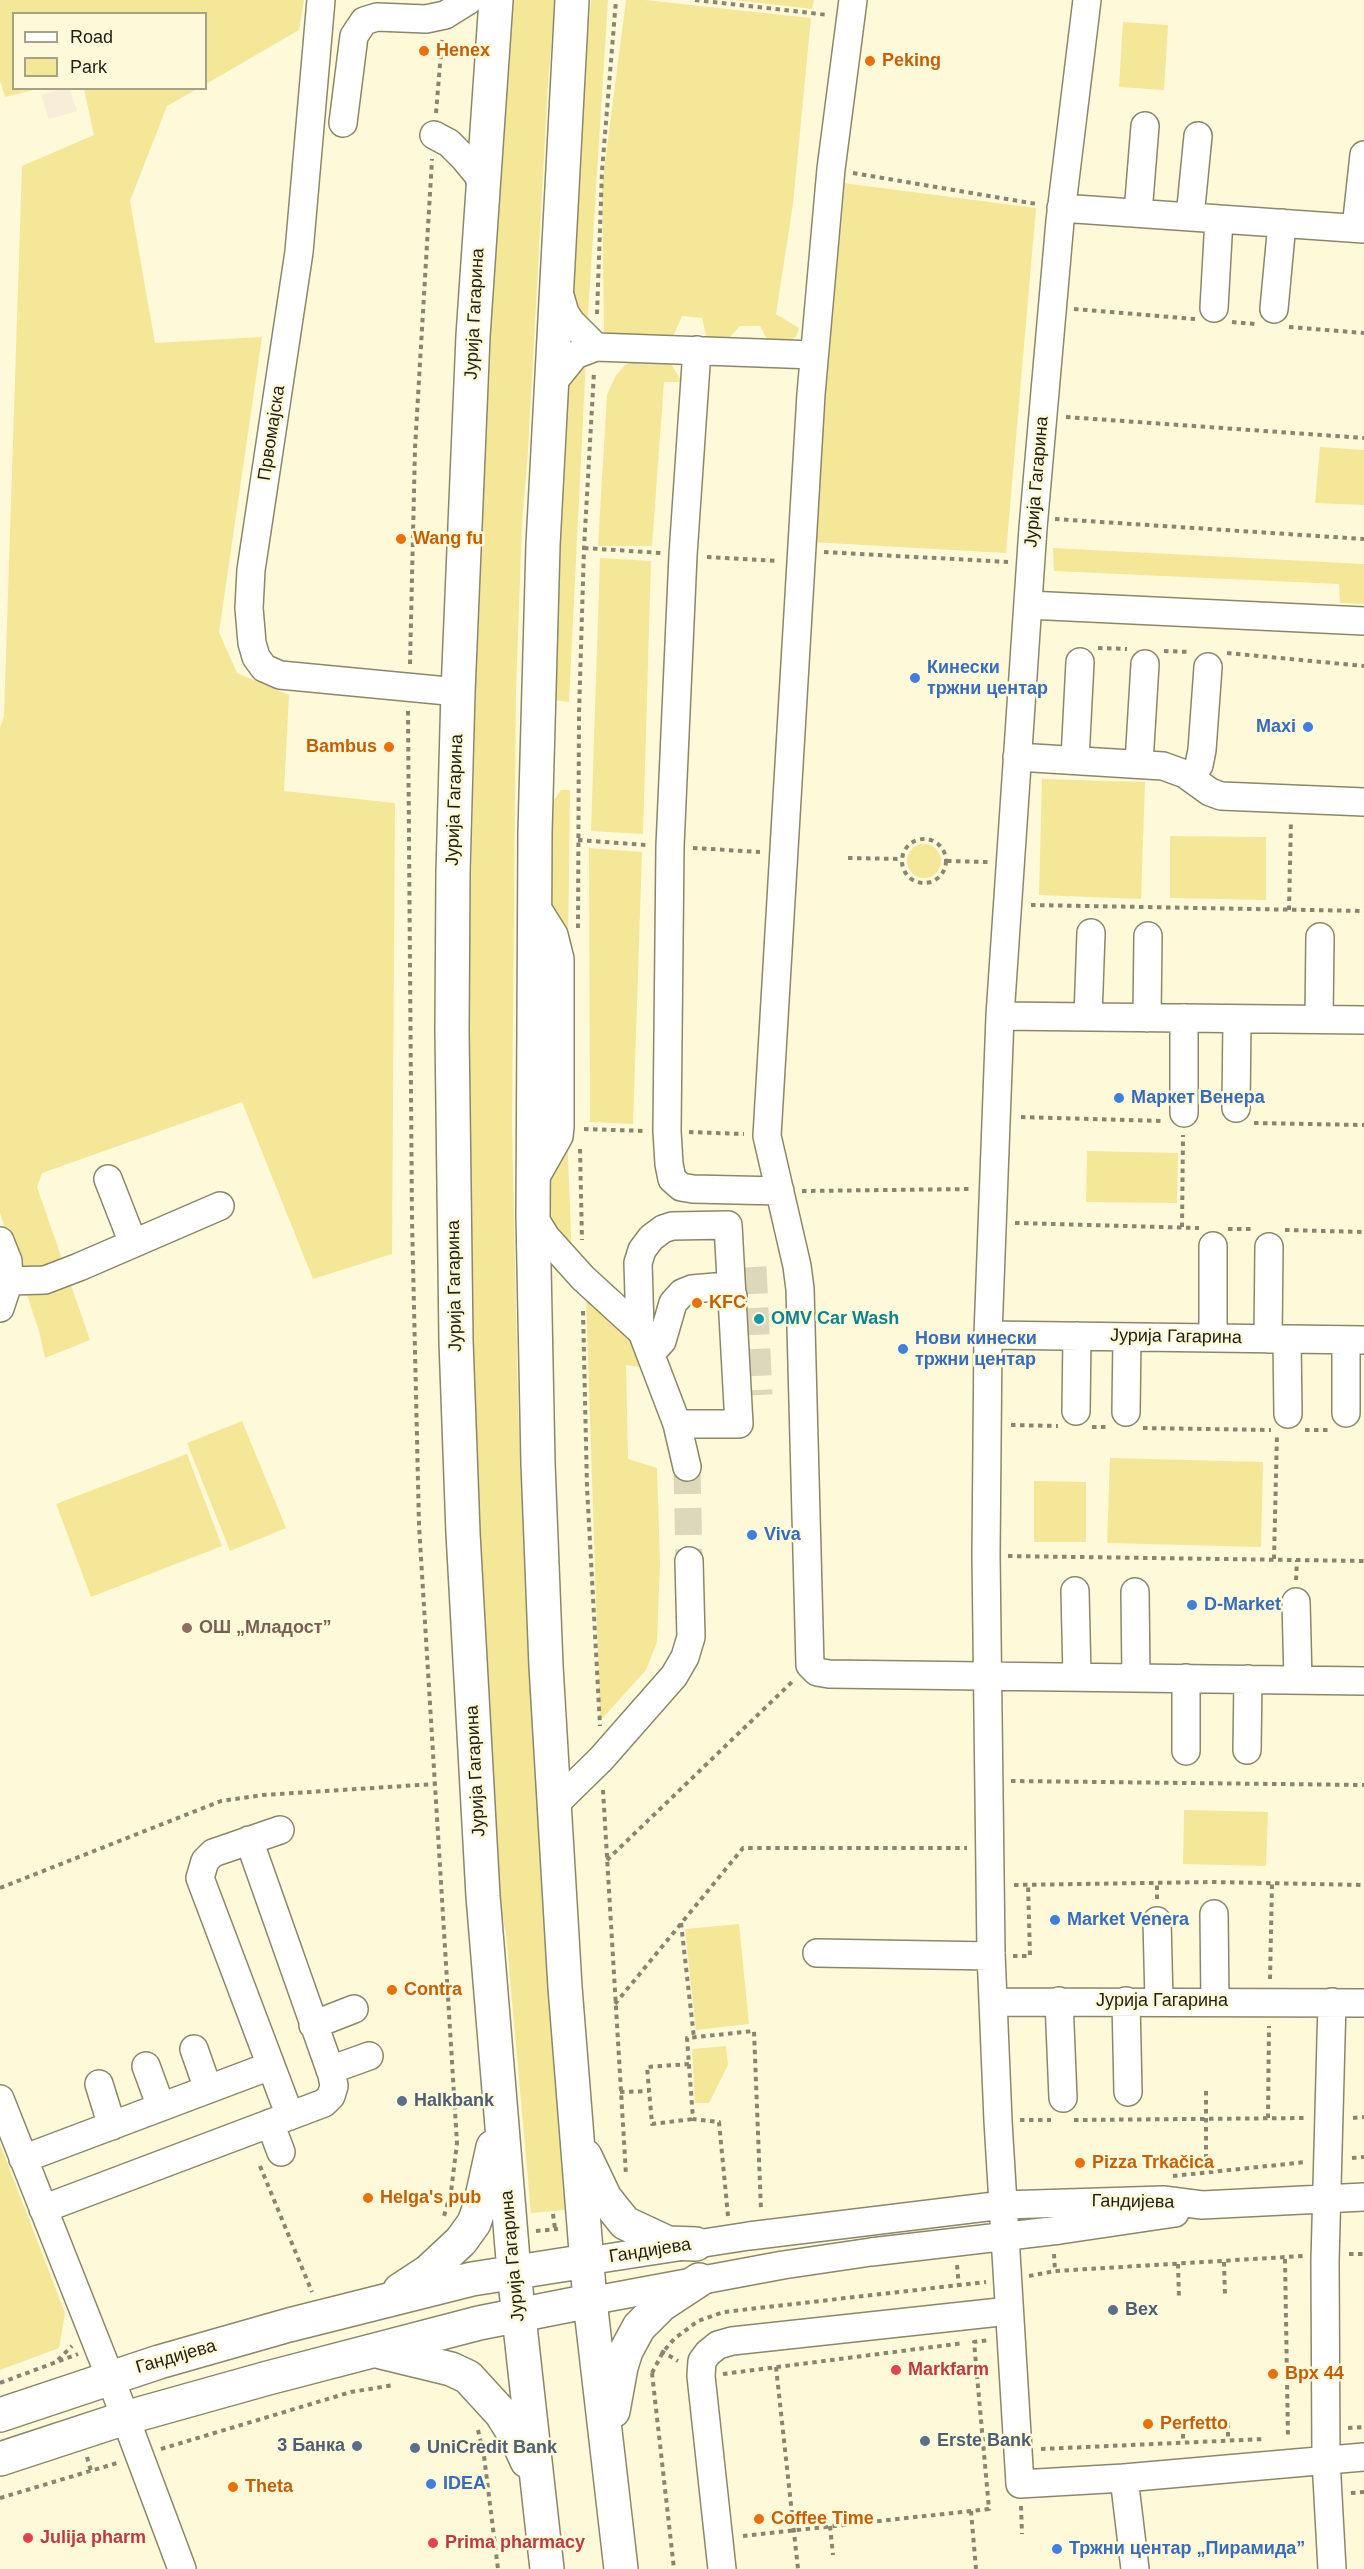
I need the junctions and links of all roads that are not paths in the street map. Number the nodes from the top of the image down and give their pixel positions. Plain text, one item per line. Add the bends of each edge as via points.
1 (321, 0) edge
2 (469, 0) edge
3 (496, 0) edge
4 (572, 0) edge
5 (1087, 0) edge
6 (852, 9) edge
7 (343, 123) dead end
8 (1145, 126) dead end
9 (434, 135) road end
10 (1197, 136) dead end
11 (1364, 155) edge
12 (482, 186) junction
13 (1061, 208) junction
14 (1138, 213) junction
15 (1190, 217) junction
16 (1219, 219) junction
17 (1282, 223) junction
18 (1360, 229) edge
19 (556, 282) junction
20 (1214, 308) dead end
21 (1274, 309) dead end
22 (596, 346) junction
23 (696, 350) junction
24 (814, 355) junction
25 (550, 386) junction
26 (1028, 605) junction
27 (1364, 621) edge
28 (1080, 662) dead end
29 (1145, 664) dead end
30 (1208, 667) dead end
31 (458, 692) junction
32 (1017, 757) junction
33 (1075, 759) junction
34 (1138, 763) junction
35 (1191, 778) junction
36 (1364, 802) edge
37 (1091, 933) dead end
38 (1148, 936) dead end
39 (1320, 937) dead end
40 (1000, 1016) junction
41 (1088, 1017) junction
42 (1147, 1018) junction
43 (1184, 1018) junction
44 (1237, 1018) junction
45 (1319, 1020) junction
46 (1364, 1020) edge
47 (1236, 1108) dead end
48 (1184, 1113) road end
49 (108, 1179) dead end
50 (780, 1191) junction
51 (220, 1206) dead end
52 (533, 1216) junction
53 (1214, 1234) road end
54 (1270, 1235) road end
55 (0, 1241) edge
56 (133, 1243) junction
57 (9, 1281) junction
58 (733, 1285) junction
59 (0, 1308) edge
60 (988, 1335) junction
61 (1077, 1336) junction
62 (1128, 1337) junction
63 (1213, 1338) junction
64 (1278, 1339) junction
65 (1355, 1340) edge
66 (646, 1341) junction
67 (1076, 1421) road end
68 (1340, 1421) road end
69 (1127, 1422) road end
70 (1294, 1422) road end
71 (678, 1424) junction
72 (687, 1467) tunnel mouth
73 (689, 1561) tunnel mouth
74 (1075, 1591) dead end
75 (1135, 1592) dead end
76 (1296, 1602) dead end
77 (989, 1675) junction
78 (1077, 1677) junction
79 (1136, 1677) junction
80 (1186, 1678) junction
81 (1248, 1679) junction
82 (1298, 1680) junction
83 (1364, 1681) edge
84 (1247, 1750) dead end
85 (1186, 1751) dead end
86 (553, 1806) junction
87 (280, 1830) dead end
88 (249, 1840) junction
89 (1214, 1914) dead end
90 (1157, 1921) dead end
91 (817, 1953) dead end
92 (992, 1956) junction
93 (1059, 2001) junction
94 (1126, 2001) junction
95 (1159, 2001) junction
96 (993, 2002) junction
97 (1215, 2002) junction
98 (1332, 2002) junction
99 (1364, 2003) edge
100 (354, 2009) dead end
101 (313, 2025) junction
102 (194, 2049) dead end
103 (369, 2056) dead end
104 (146, 2066) dead end
105 (270, 2066) junction
106 (330, 2070) junction
107 (99, 2084) dead end
108 (208, 2089) junction
109 (1128, 2092) dead end
110 (0, 2099) edge
111 (161, 2107) junction
112 (500, 2110) junction
113 (1060, 2113) road end
114 (269, 2124) junction
115 (112, 2126) junction
116 (577, 2138) junction
117 (281, 2152) dead end
118 (24, 2159) junction
119 (1364, 2197) edge
120 (1327, 2198) junction
121 (1003, 2205) junction
122 (1202, 2205) junction
123 (43, 2209) junction
124 (1005, 2236) junction
125 (696, 2244) junction
126 (587, 2261) junction
127 (514, 2272) junction
128 (699, 2280) junction
129 (590, 2301) junction
130 (382, 2302) junction
131 (1009, 2311) junction
132 (518, 2315) junction
133 (376, 2351) junction
134 (110, 2377) junction
135 (0, 2415) edge
136 (125, 2418) junction
137 (1333, 2441) junction
138 (1364, 2457) edge
139 (0, 2459) edge
140 (608, 2467) junction
141 (1124, 2478) junction
142 (537, 2482) junction
143 (182, 2569) edge
144 (547, 2569) edge
145 (621, 2569) edge
146 (722, 2569) edge
147 (1135, 2569) edge
148 (1332, 2569) edge

1 - 31 street, Првомајска via 299,252 251,570 252,643 264,668 280,675
2 - 7 street via 445,15 426,20 377,17 364,21 354,36
3 - 12 main road, Јурија Гагарина
4 - 19 main road
5 - 13 street, Јурија Гагарина
6 - 24 street via 831,169
8 - 14 street
9 - 12 street via 464,158
10 - 15 street
11 - 18 street
12 - 31 main road, Јурија Гагарина
13 - 14 street
13 - 26 street, Јурија Гагарина
14 - 15 street
15 - 16 street
16 - 17 street
16 - 20 street
17 - 18 street
17 - 21 street
19 - 22 street via 565,313
19 - 25 main road
22 - 23 street
22 - 25 street via 575,355
23 - 24 street
23 - 50 street via 670,846 669,1164 672,1179 687,1188
24 - 50 street via 767,1136
25 - 52 main road via 534,903
26 - 27 street
26 - 32 street, Јурија Гагарина
28 - 33 street
29 - 34 street
30 - 35 street via 1202,750
31 - 112 main road, Јурија Гагарина via 452,1019 456,1341 483,1896
32 - 33 street
32 - 40 street, Јурија Гагарина
33 - 34 street
34 - 35 street via 1163,766
35 - 36 street via 1221,796
37 - 41 street
38 - 42 street
39 - 45 street
40 - 41 street
40 - 60 street, Јурија Гагарина
41 - 42 street
42 - 43 street
43 - 44 street
43 - 48 street
44 - 45 street
44 - 47 street
45 - 46 street
49 - 56 street
50 - 77 street via 800,1289 810,1665 817,1672 829,1674
51 - 56 street
52 - 66 street via 546,1238
52 - 86 main road via 539,1487
53 - 63 street
54 - 64 street
55 - 57 street via 8,1261
56 - 57 street via 45,1280
57 - 59 street
58 - 66 street via 727,1291 715,1287 682,1293 673,1303 662,1341
58 - 66 street via 728,1225 683,1224 663,1229 642,1250 638,1263
58 - 71 street via 739,1424
60 - 61 street, Јурија Гагарина
60 - 77 street, Јурија Гагарина
61 - 62 street, Јурија Гагарина
61 - 67 street
62 - 63 street, Јурија Гагарина
62 - 69 street
63 - 64 street, Јурија Гагарина
64 - 65 street, Јурија Гагарина
64 - 70 street
65 - 68 street
66 - 71 street
71 - 72 street
73 - 86 street via 691,1637 685,1657 674,1676 601,1759
74 - 78 street
75 - 79 street
76 - 82 street
77 - 78 street
77 - 92 street, Јурија Гагарина
78 - 79 street
79 - 80 street
80 - 81 street
80 - 85 street
81 - 82 street
81 - 84 street
82 - 83 street
86 - 116 main road
87 - 88 street
88 - 101 street
88 - 105 street via 208,1857 200,1878
89 - 97 street
90 - 95 street
91 - 92 street
92 - 96 street, Јурија Гагарина
93 - 94 street, Јурија Гагарина
93 - 96 street, Јурија Гагарина
93 - 113 street
94 - 95 street, Јурија Гагарина
94 - 109 street
95 - 97 street, Јурија Гагарина
96 - 121 street, Јурија Гагарина
97 - 98 street, Јурија Гагарина
98 - 99 street, Јурија Гагарина
98 - 120 street
100 - 101 street
101 - 106 street
102 - 108 street
103 - 106 street
104 - 111 street
105 - 108 street
105 - 114 street
106 - 114 street via 334,2086 328,2100
107 - 115 street
108 - 111 street
110 - 118 street
111 - 115 street
112 - 127 main road, Јурија Гагарина
112 - 130 main road via 474,2223 429,2271
114 - 117 street
114 - 123 street
115 - 118 street
116 - 125 main road via 605,2198 625,2223 668,2243
116 - 126 main road via 569,2228
118 - 123 street
119 - 120 street, Гандијева
120 - 122 street, Гандијева
120 - 137 street
121 - 122 street, Гандијева via 1163,2200
121 - 124 street, Јурија Гагарина
121 - 125 street, Гандијева
122 - 124 street, Гандијева via 1163,2216
123 - 134 street
124 - 128 street, Гандијева via 871,2252
124 - 131 street, Јурија Гагарина
125 - 126 street, Гандијева
126 - 127 main road, Гандијева
126 - 129 main road
127 - 130 main road, Гандијева
127 - 132 main road, Јурија Гагарина
128 - 129 street, Гандијева
128 - 140 main road via 666,2300 639,2327 626,2351
129 - 132 main road, Гандијева
129 - 140 main road
130 - 134 main road, Гандијева
131 - 141 street, Јурија Гагарина via 1020,2484
131 - 146 street via 718,2344 702,2361 701,2376
132 - 133 main road, Гандијева
132 - 142 main road, Јурија Гагарина
133 - 136 main road, Гандијева
133 - 142 main road via 452,2368 468,2377 501,2413
134 - 135 main road, Гандијева
134 - 136 street
136 - 139 main road, Гандијева
136 - 143 street
137 - 138 street
137 - 141 street
137 - 148 street
140 - 145 main road
141 - 147 street
142 - 144 main road, Јурија Гагарина

